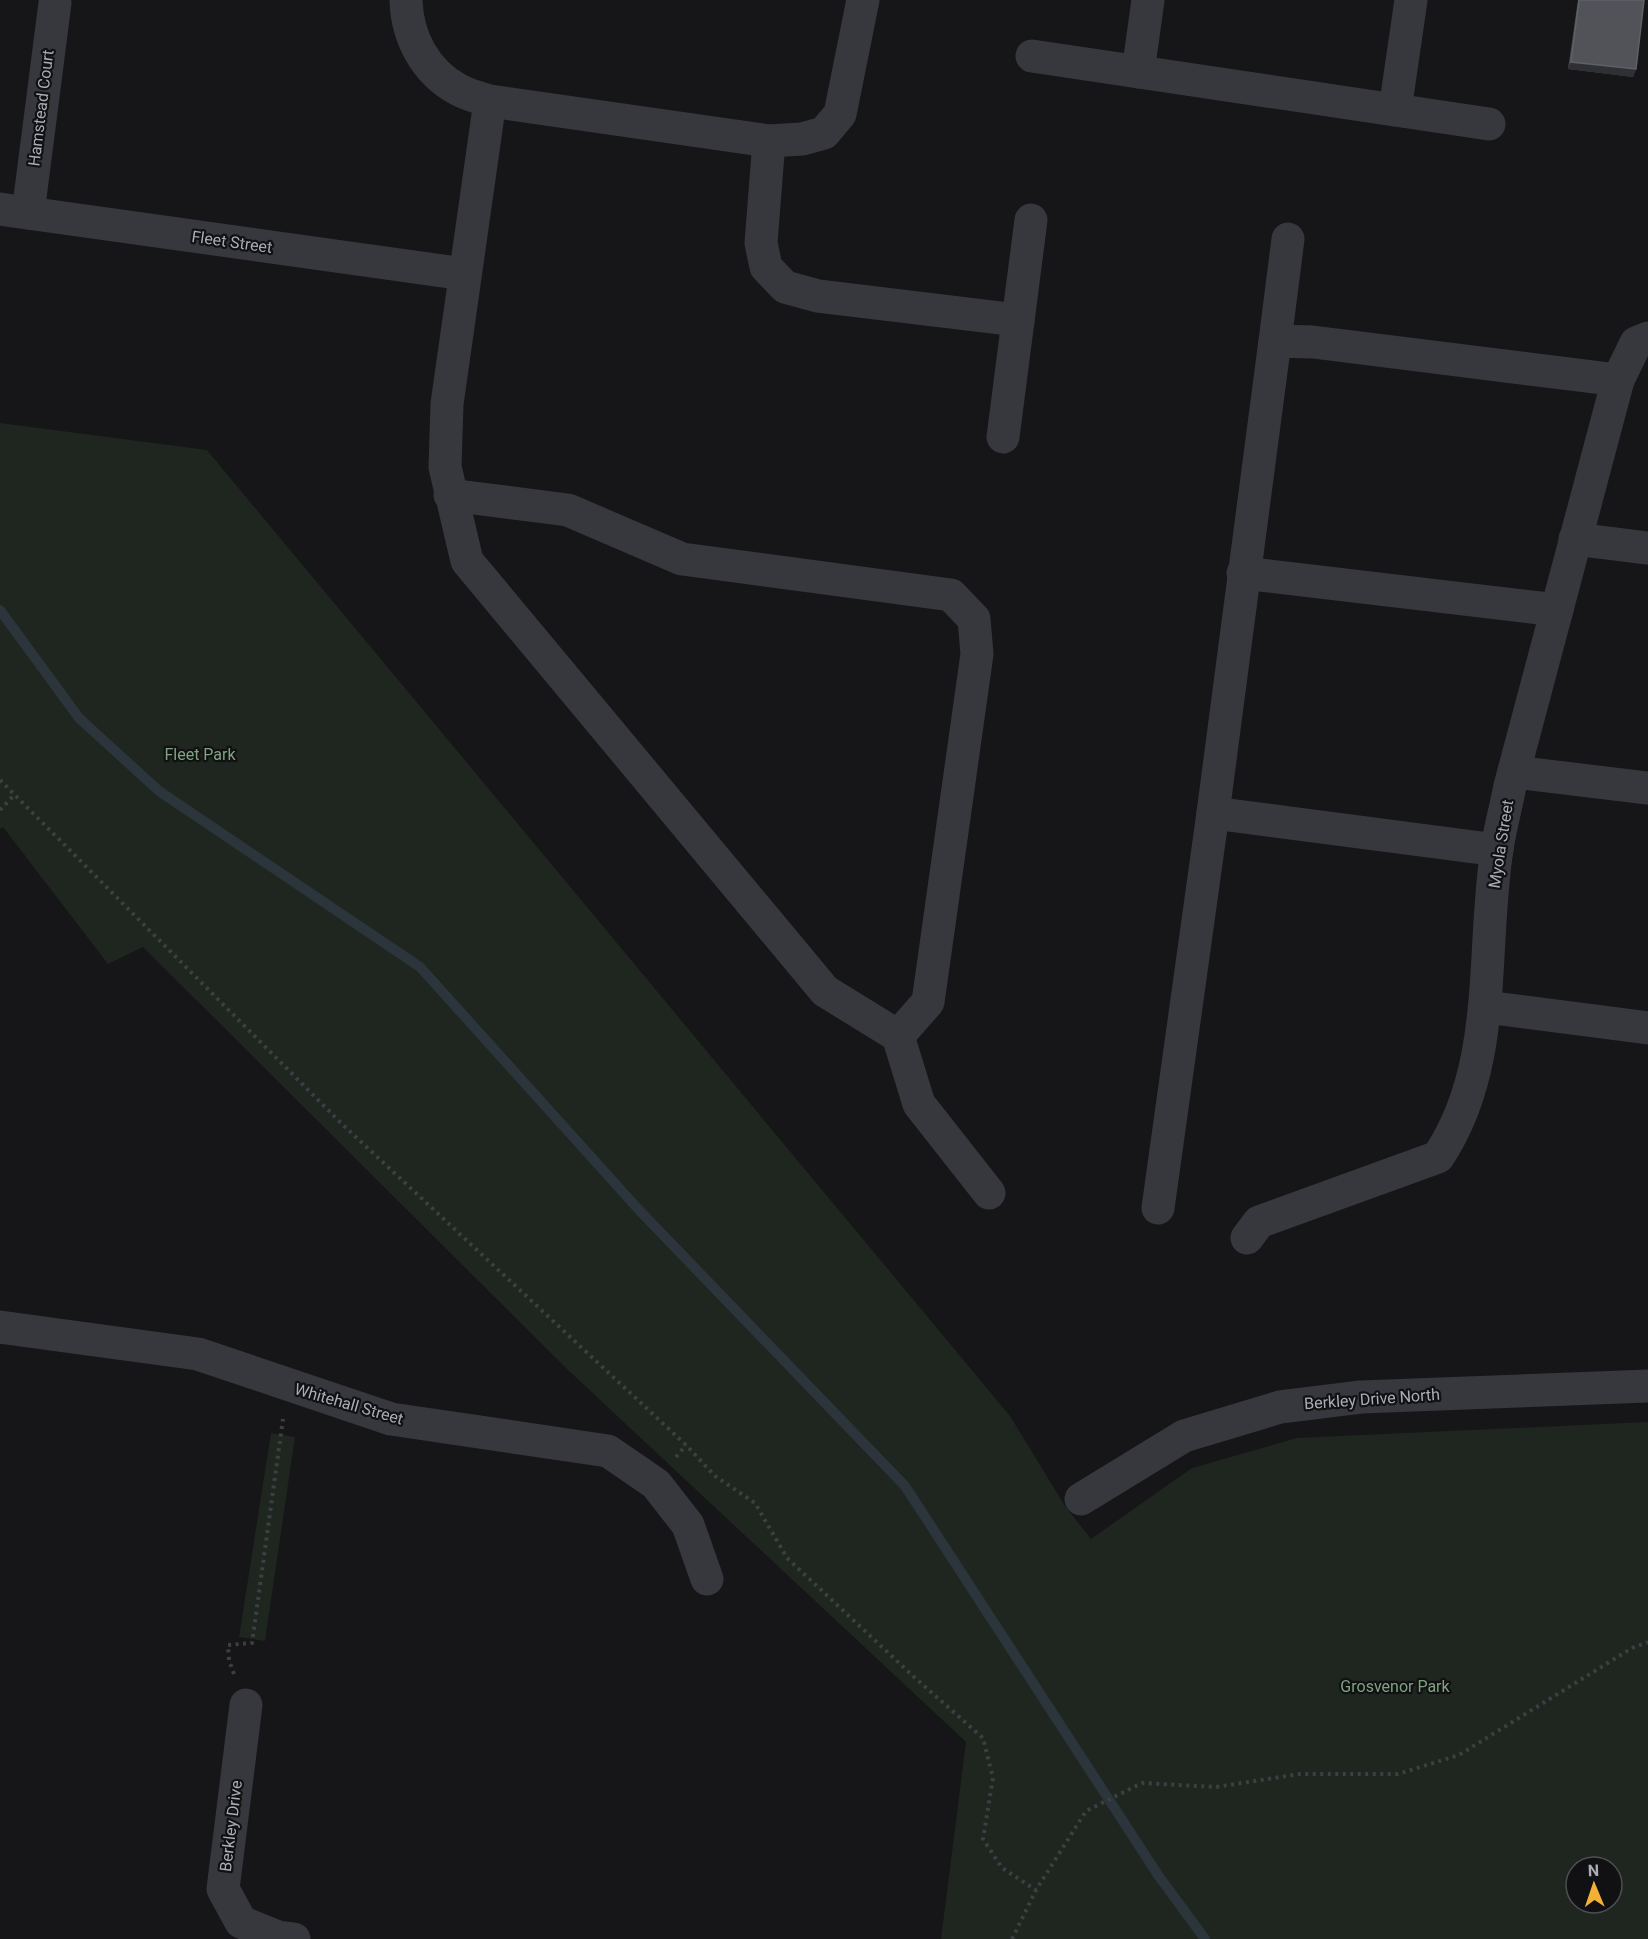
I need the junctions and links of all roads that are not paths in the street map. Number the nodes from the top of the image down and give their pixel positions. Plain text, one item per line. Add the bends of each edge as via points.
1 (405, 0) edge
2 (863, 0) edge
3 (1148, 0) edge
4 (1411, 0) edge
5 (55, 3) dead end
6 (1032, 56) dead end
7 (1138, 72) junction
8 (490, 101) junction
9 (1395, 110) junction
10 (1489, 124) dead end
11 (769, 141) junction
12 (14, 211) edge
13 (1031, 220) dead end
14 (1288, 239) dead end
15 (464, 274) junction
16 (1018, 320) junction
17 (1648, 338) edge
18 (1275, 341) junction
19 (1618, 380) junction
20 (1003, 437) dead end
21 (450, 495) junction
22 (1575, 539) junction
23 (1648, 548) edge
24 (1243, 573) junction
25 (1557, 610) junction
26 (1514, 772) junction
27 (1648, 788) edge
28 (1214, 813) junction
29 (1497, 850) junction
30 (1486, 1007) junction
31 (1648, 1028) edge
32 (898, 1036) junction
33 (989, 1193) dead end
34 (1158, 1208) dead end
35 (1247, 1238) dead end
36 (0, 1327) edge
37 (1648, 1386) edge
38 (1081, 1499) dead end
39 (707, 1579) dead end
40 (246, 1705) road end
41 (294, 1939) edge

1 - 8 street via 408,30 428,65 459,90
2 - 11 street via 840,114 824,133
3 - 7 street
4 - 9 street
5 - 12 street, Hamstead Court
6 - 7 street
7 - 9 street
8 - 11 street
8 - 15 street
9 - 10 street
11 - 16 street via 761,243 766,267 785,286 818,296
12 - 15 street, Fleet Street
13 - 16 street
14 - 18 street
15 - 21 street via 447,404 445,466
16 - 20 street
17 - 19 street, Myola Street via 1636,343
18 - 19 street via 1313,342
18 - 24 street
19 - 22 street, Myola Street
21 - 32 street via 467,561 825,991
21 - 32 street via 568,510 682,559 951,595 974,618 977,654 928,1002
22 - 23 street
22 - 25 street, Myola Street
24 - 25 street
24 - 28 street
25 - 26 street, Myola Street
26 - 27 street
26 - 29 street, Myola Street
28 - 29 street
28 - 34 street
29 - 30 street, Myola Street
30 - 31 street
30 - 35 street, Myola Street via 1479,1051 1455,1131 1438,1157 1259,1222
32 - 33 street via 919,1104
36 - 39 street, Whitehall Street via 198,1354 391,1419 608,1451 656,1484 688,1525
37 - 38 street, Berkley Drive North via 1361,1397 1280,1407 1184,1436
40 - 41 street, Berkley Drive via 223,1889 241,1922

